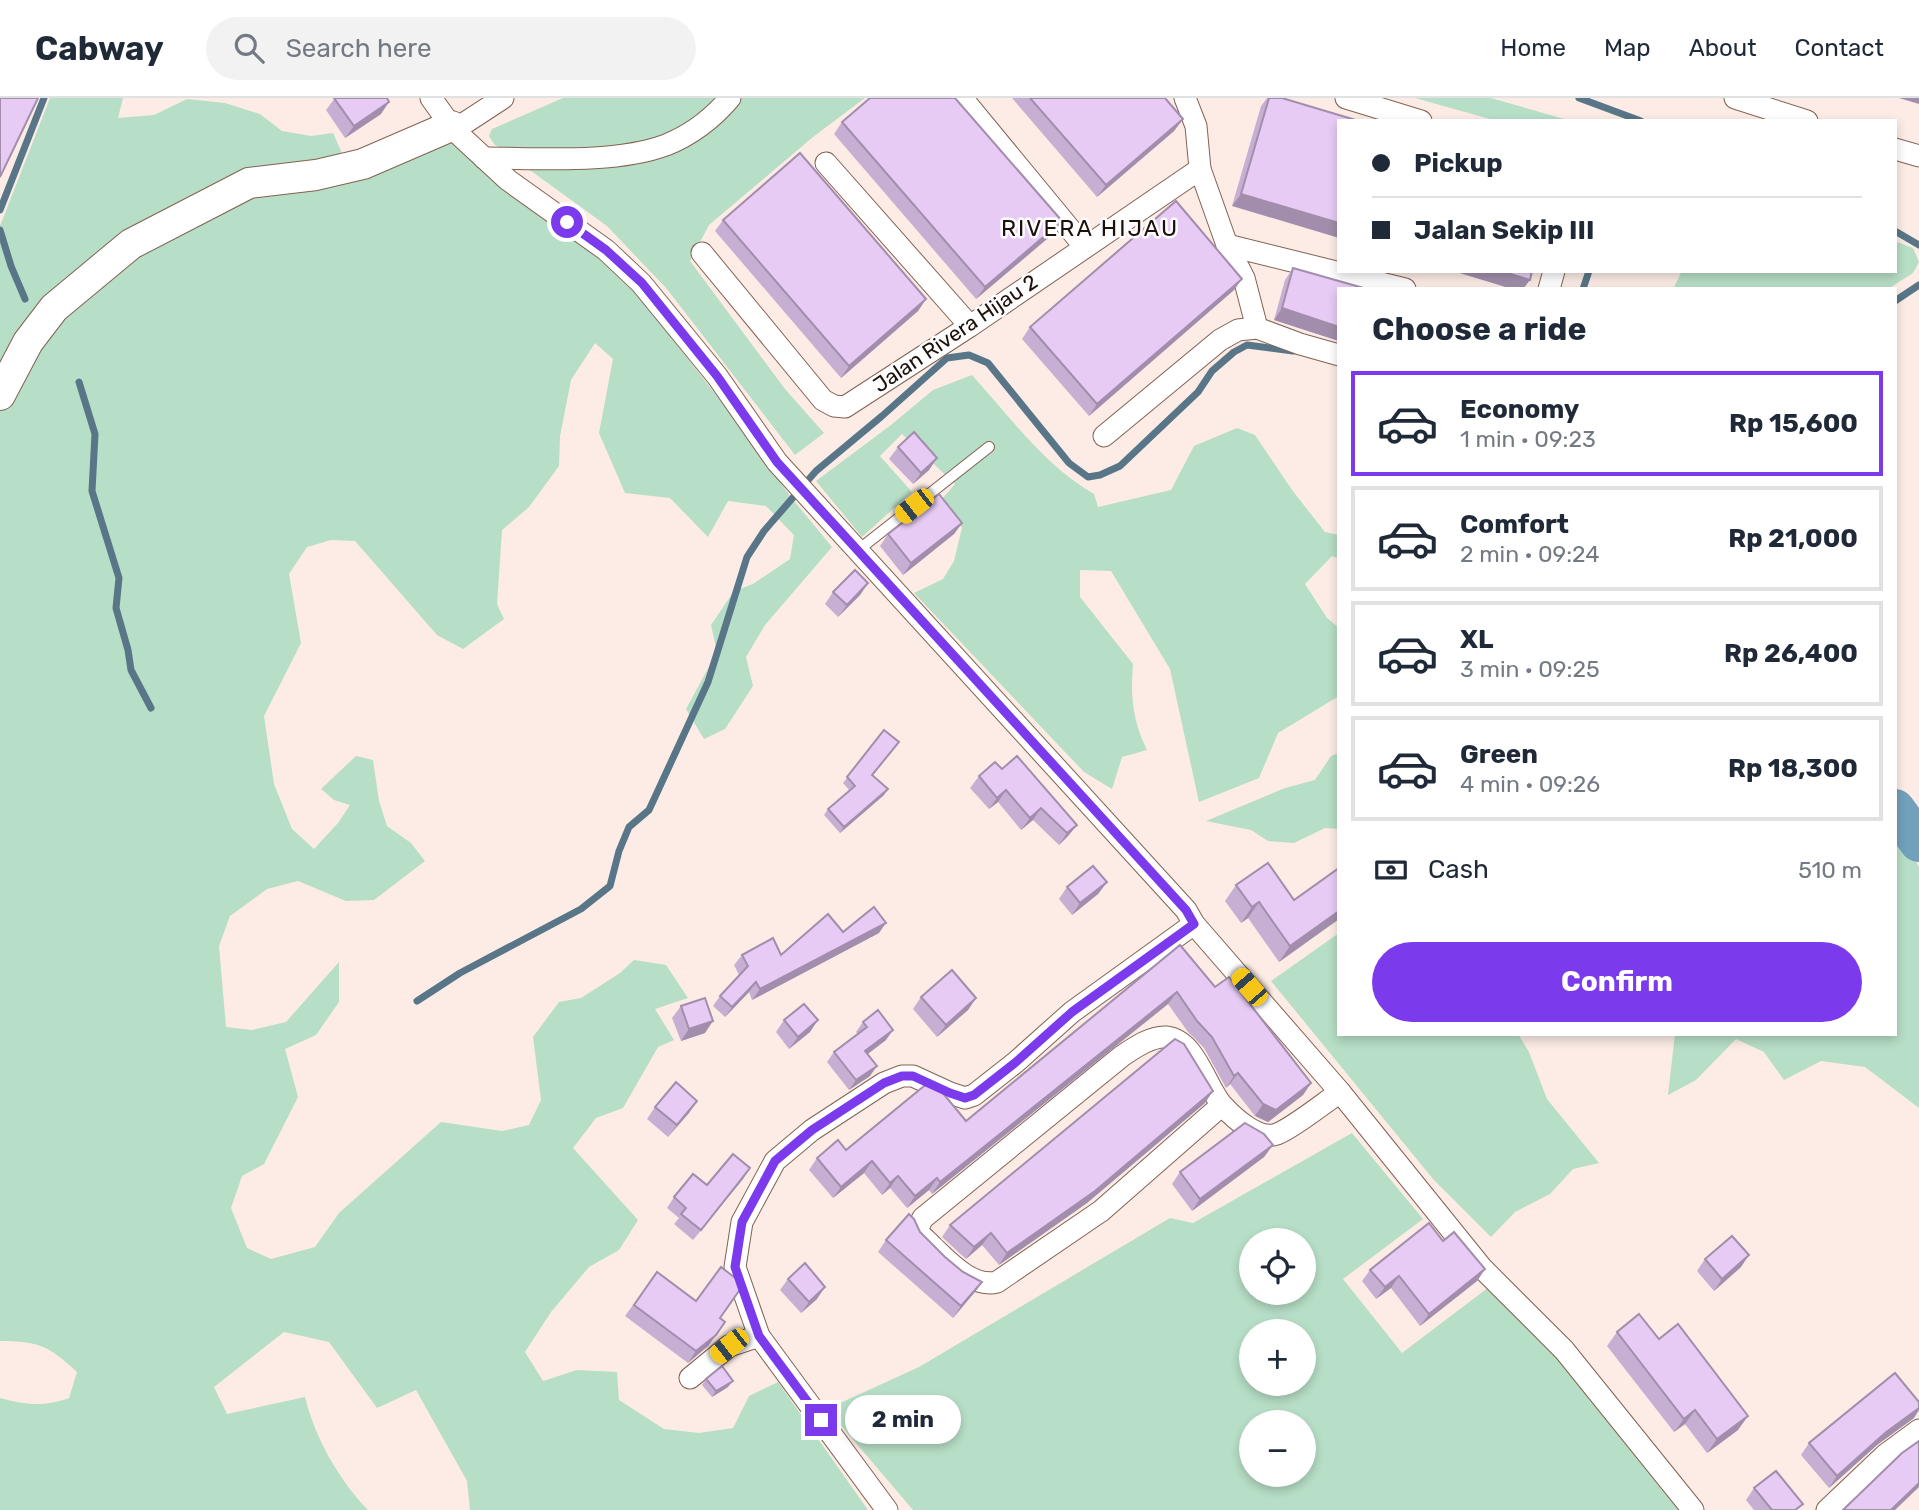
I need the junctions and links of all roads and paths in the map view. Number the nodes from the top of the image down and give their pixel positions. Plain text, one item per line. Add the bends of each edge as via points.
1 (431, 98) edge
2 (503, 98) edge
3 (730, 98) edge
4 (962, 98) edge
5 (1185, 98) edge
6 (1346, 98) edge
7 (1735, 98) edge
8 (1414, 119) edge
9 (1801, 119) edge
10 (452, 128) junction
11 (1897, 150) edge
12 (1919, 156) edge
13 (484, 158) junction
14 (827, 163) dead end
15 (1200, 169) junction
16 (1227, 245) junction
17 (1084, 246) junction
18 (702, 253) dead end
19 (1337, 272) edge
20 (1340, 273) edge
21 (1397, 287) edge
22 (970, 326) junction
23 (1257, 328) junction
24 (1337, 354) edge
25 (0, 395) edge
26 (1104, 436) dead end
27 (989, 447) dead end
28 (857, 551) junction
29 (1194, 924) junction
30 (1340, 1092) junction
31 (1222, 1105) junction
32 (759, 1336) junction
33 (690, 1377) dead end
34 (1919, 1430) edge
35 (887, 1510) edge
36 (1693, 1510) edge
37 (1827, 1510) edge

1 - 10 street
2 - 10 street
3 - 13 street via 697,128 666,145 628,154
4 - 17 street
5 - 15 street via 1196,126
6 - 8 street
7 - 9 street
10 - 13 street
10 - 25 street via 363,164 249,183 131,244 54,307 27,342
11 - 12 street
13 - 28 street via 606,250 642,283 717,376 777,462
14 - 22 street
15 - 16 street
15 - 17 street, Jalan Rivera Hijau 2
16 - 19 street
16 - 23 street via 1244,278
17 - 22 street, Jalan Rivera Hijau 2
18 - 22 street, Jalan Rivera Hijau 2 via 823,400 834,406 845,407
20 - 21 street
23 - 24 street
23 - 26 street via 1238,330 1220,340
27 - 28 lane
28 - 29 street
29 - 30 street
29 - 32 street via 1072,1012 974,1095 965,1098 913,1076 902,1076 812,1130 775,1161 742,1222 735,1267
30 - 31 street via 1276,1135 1250,1129
30 - 36 street via 1482,1268 1564,1350
31 - 31 street via 1101,1211 997,1282 988,1284 965,1275 920,1234 923,1218 1138,1046 1173,1039 1195,1058
32 - 33 street via 729,1346
32 - 35 street
34 - 37 street

